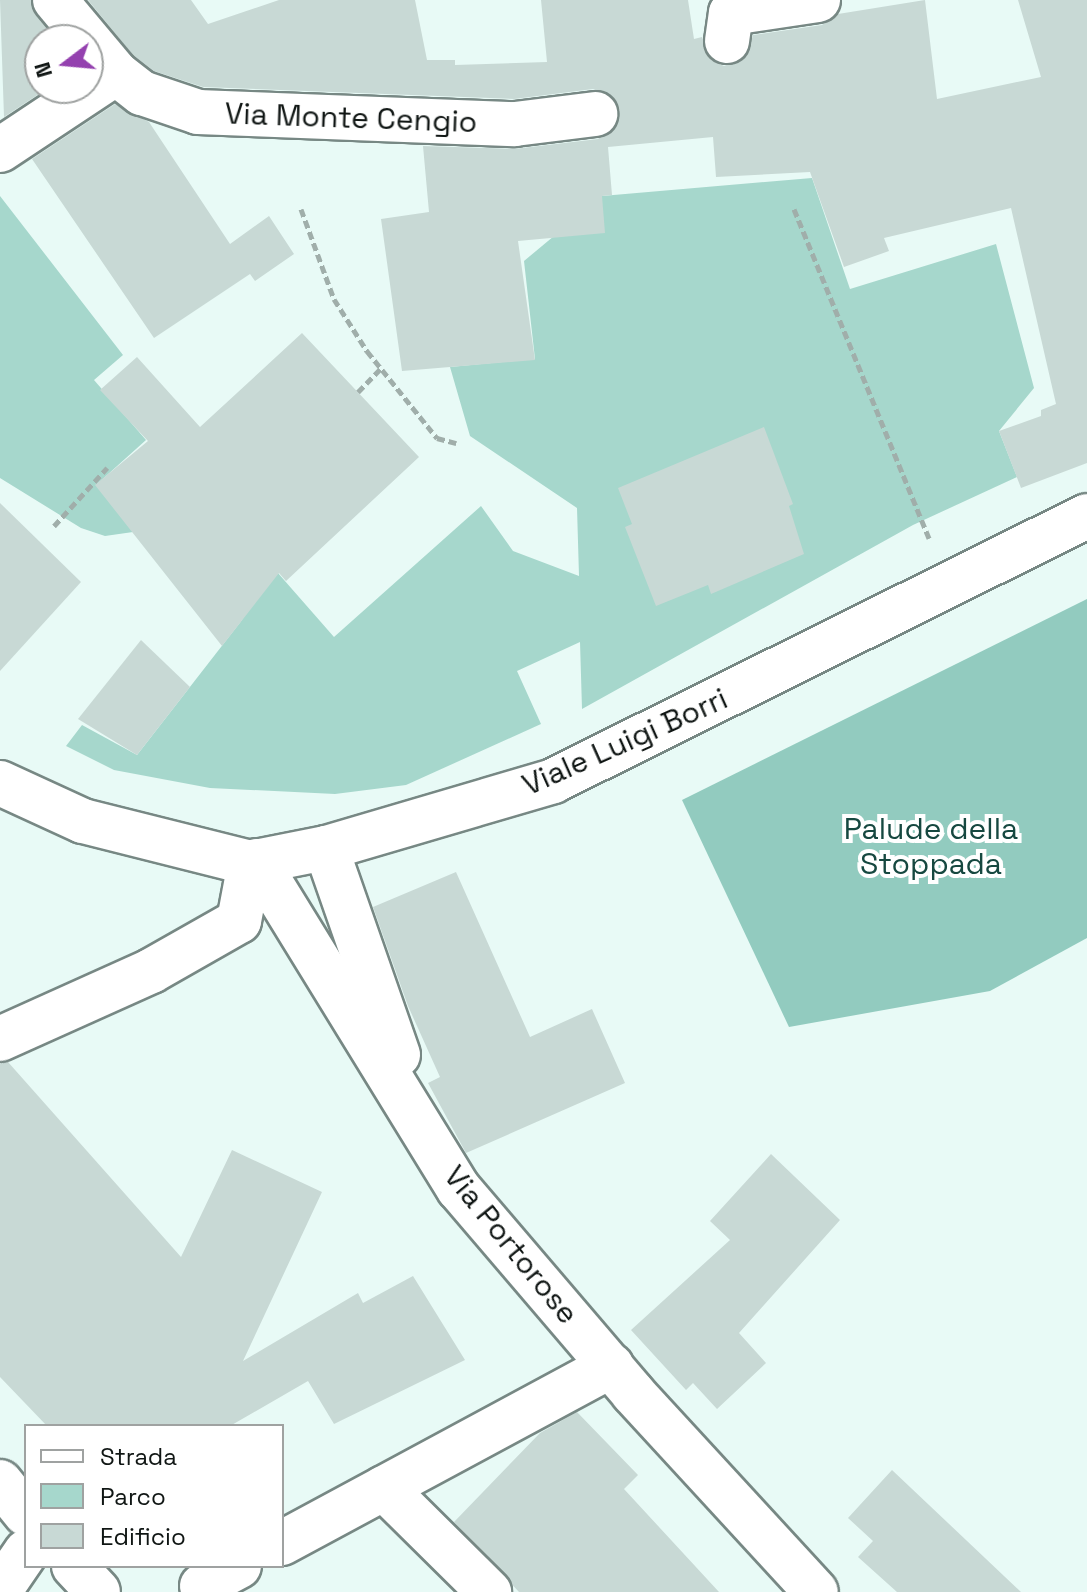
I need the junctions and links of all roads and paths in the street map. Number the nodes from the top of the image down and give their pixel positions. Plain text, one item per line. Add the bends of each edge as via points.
1 (55, 0) edge
2 (818, 0) edge
3 (727, 41) dead end
4 (116, 73) junction
5 (595, 114) dead end
6 (0, 150) edge
7 (301, 209) dead end
8 (794, 209) dead end
9 (380, 369) junction
10 (358, 392) dead end
11 (456, 443) dead end
12 (107, 468) dead end
13 (1087, 516) edge
14 (922, 521) dead end
15 (54, 526) dead end
16 (0, 783) edge
17 (326, 848) junction
18 (254, 862) junction
19 (0, 1039) edge
20 (418, 1118) junction
21 (611, 1366) junction
22 (0, 1482) edge
23 (384, 1488) junction
24 (24, 1512) edge
25 (284, 1542) edge
26 (24, 1555) edge
27 (76, 1568) edge
28 (235, 1568) edge
29 (202, 1586) dead end
30 (0, 1590) edge
31 (98, 1592) edge
32 (489, 1592) edge
33 (816, 1592) edge

1 - 4 street, Via Monte Cengio
2 - 3 street via 731,13
4 - 5 street, Via Monte Cengio via 142,93 198,112 515,124
4 - 6 street
7 - 9 path via 334,299
8 - 14 path
9 - 10 path
9 - 11 path via 437,438
12 - 15 path
13 - 17 street, Viale Luigi Borri via 553,781
16 - 18 street, Viale Luigi Borri via 83,821
17 - 18 street, Viale Luigi Borri
17 - 20 street, Via Portorose
18 - 19 street via 239,921 151,971
18 - 20 street, Via Portorose
20 - 21 street, Via Portorose via 459,1189
21 - 23 street
21 - 33 street, Via Portorose
22 - 24 street
23 - 25 street
23 - 32 street
26 - 30 street
27 - 31 street
28 - 29 street

